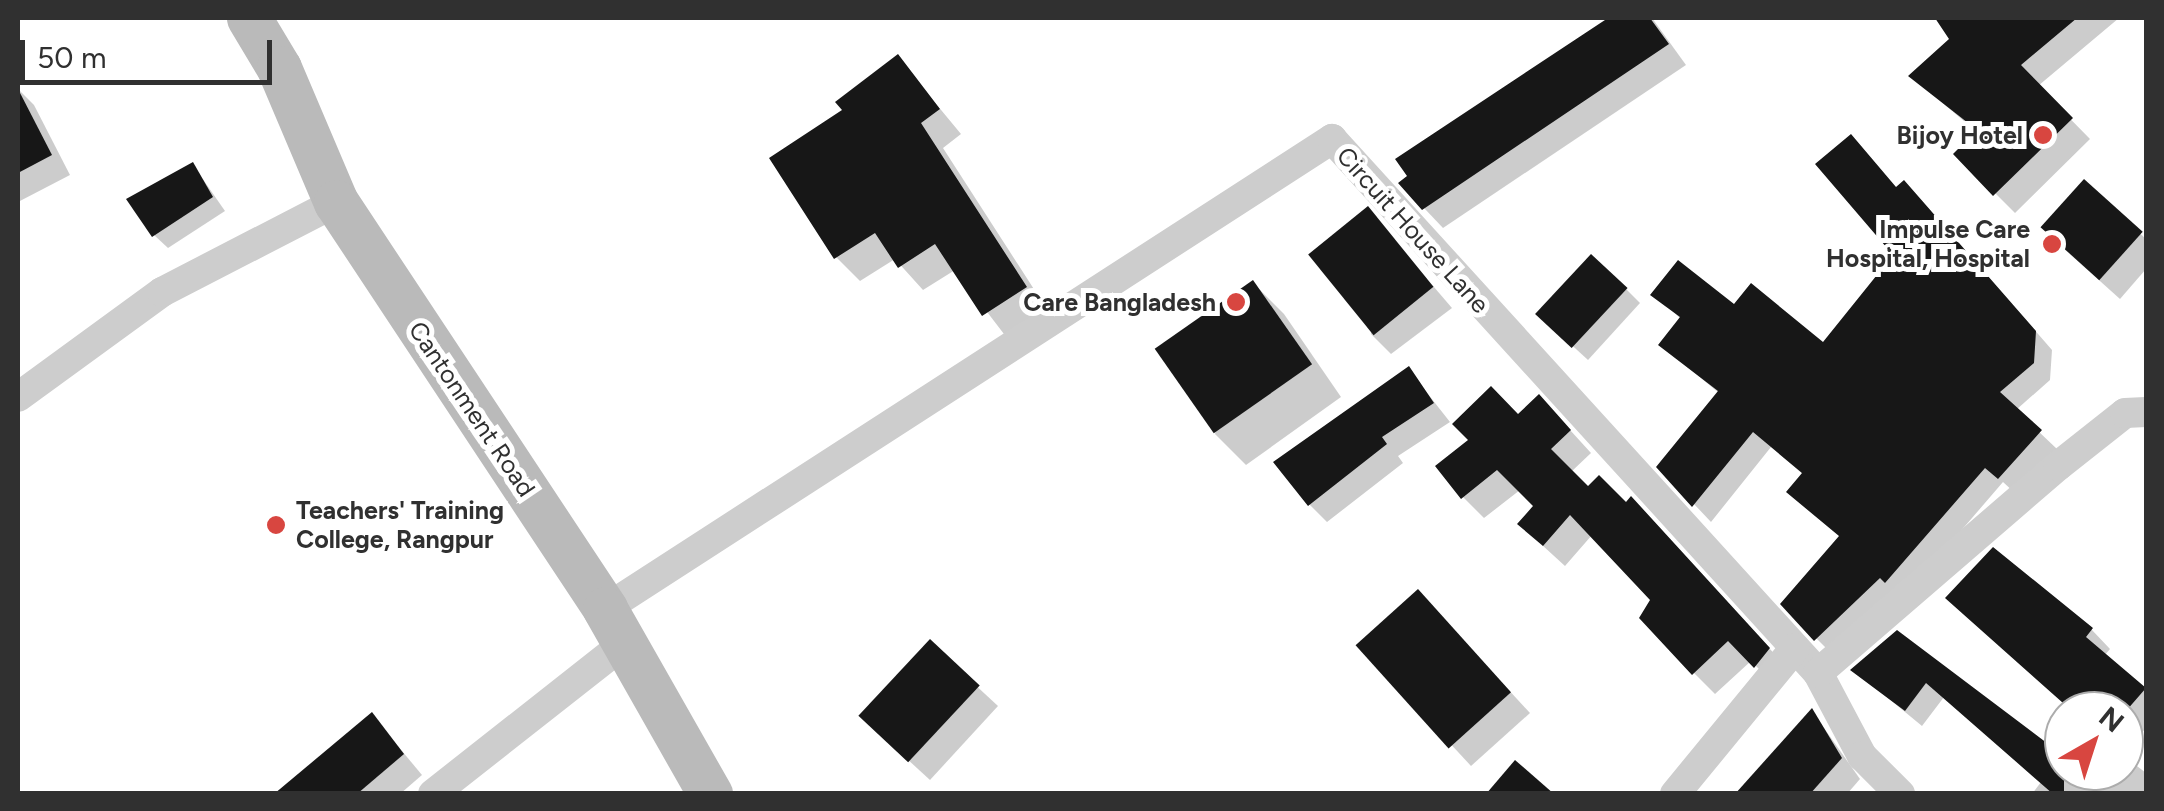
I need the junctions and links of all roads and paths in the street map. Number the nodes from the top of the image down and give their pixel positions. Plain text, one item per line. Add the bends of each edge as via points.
1 (248, 18) edge
2 (336, 202) junction
3 (18, 397) edge
4 (2146, 412) edge
5 (615, 626) junction
6 (1795, 648) junction
7 (1818, 673) junction
8 (432, 794) edge
9 (710, 794) edge
10 (1675, 794) edge
11 (1900, 794) edge

1 - 2 main road, Cantonment Road via 278,68
2 - 3 street via 162,292
2 - 5 main road, Cantonment Road
4 - 7 street via 2125,413 2058,466
5 - 6 street, Circuit House Lane via 1332,139
5 - 8 street
5 - 9 main road, Cantonment Road
6 - 7 street, Circuit House Lane
6 - 10 street
7 - 11 street, Circuit House Lane via 1862,756

